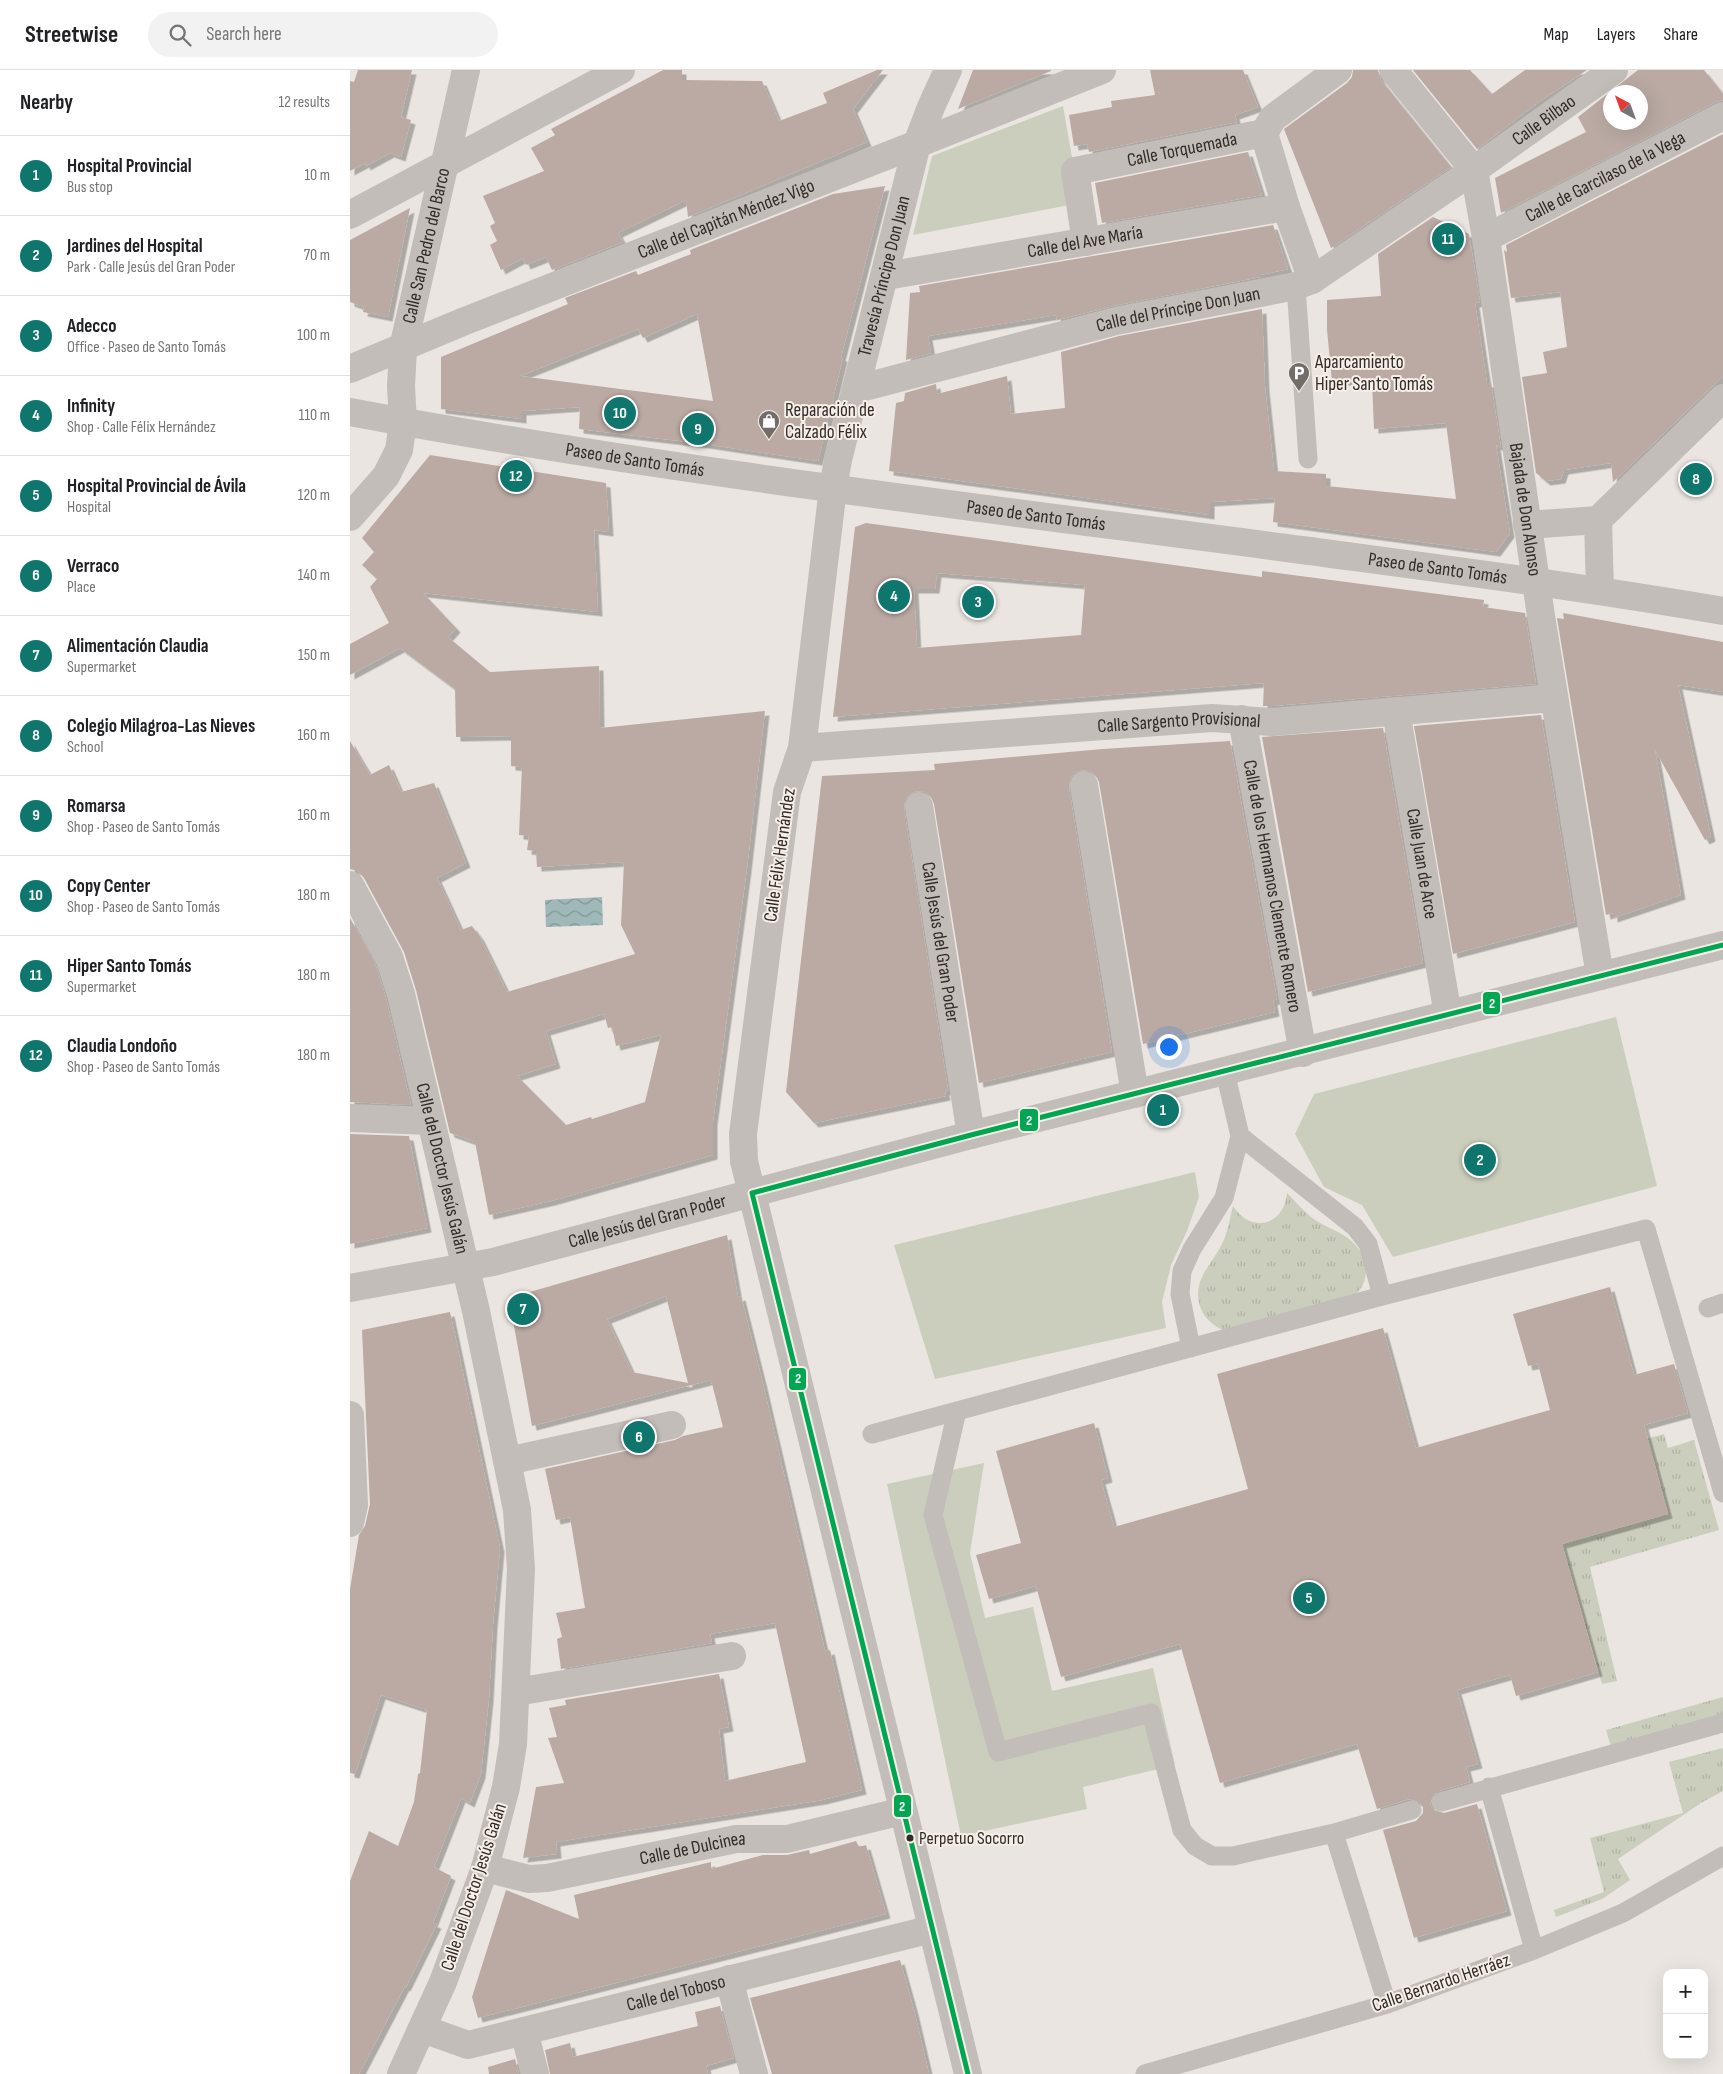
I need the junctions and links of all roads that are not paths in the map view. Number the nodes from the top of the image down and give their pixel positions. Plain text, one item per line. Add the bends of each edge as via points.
1 (466, 70) edge
2 (620, 70) edge
3 (948, 70) edge
4 (1102, 70) edge
5 (1338, 70) edge
6 (1393, 70) edge
7 (1614, 70) edge
8 (1723, 116) edge
9 (1264, 133) junction
10 (917, 144) junction
11 (444, 164) junction
12 (1474, 170) junction
13 (1286, 207) junction
14 (350, 215) edge
15 (1486, 238) junction
16 (1086, 242) junction
17 (886, 276) junction
18 (1304, 283) junction
19 (403, 348) junction
20 (350, 369) edge
21 (857, 389) junction
22 (1723, 398) edge
23 (350, 412) edge
24 (403, 423) junction
25 (1308, 459) dead end
26 (833, 488) junction
27 (350, 517) edge
28 (1598, 520) junction
29 (1527, 525) junction
30 (1536, 581) junction
31 (1600, 591) junction
32 (1723, 611) edge
33 (1554, 698) junction
34 (1396, 711) junction
35 (1242, 720) junction
36 (802, 748) junction
37 (1084, 785) dead end
38 (919, 806) dead end
39 (350, 885) edge
40 (1723, 945) edge
41 (1600, 976) junction
42 (1448, 1015) junction
43 (1303, 1053) junction
44 (1225, 1072) junction
45 (1134, 1094) junction
46 (350, 1118) edge
47 (430, 1121) junction
48 (971, 1135) junction
49 (1240, 1136) junction
50 (752, 1193) junction
51 (465, 1268) junction
52 (350, 1288) edge
53 (1382, 1296) junction
54 (1192, 1348) junction
55 (958, 1411) junction
56 (350, 1415) edge
57 (672, 1425) dead end
58 (872, 1434) dead end
59 (507, 1461) junction
60 (1723, 1493) edge
61 (350, 1523) edge
62 (732, 1656) dead end
63 (516, 1692) junction
64 (1723, 1723) edge
65 (1489, 1787) junction
66 (1441, 1802) dead end
67 (1412, 1810) dead end
68 (903, 1812) junction
69 (1334, 1833) junction
70 (1723, 1856) edge
71 (485, 1868) junction
72 (932, 1929) junction
73 (1534, 1950) junction
74 (729, 1978) junction
75 (1386, 2004) junction
76 (423, 2029) junction
77 (524, 2031) junction
78 (401, 2074) edge
79 (535, 2074) edge
80 (754, 2074) edge
81 (968, 2074) edge
82 (1145, 2074) edge

1 - 11 street, Calle San Pedro del Barco
2 - 11 street
3 - 10 street, Travesía Príncipe Don Juan
4 - 10 street, Calle del Capitán Méndez Vigo
5 - 9 street, Calle Torquemada via 1273,118
6 - 12 street, Bajada de Don Alonso
7 - 12 street, Calle Bilbao
8 - 15 street, Calle de Garcilaso de la Vega
9 - 13 street
9 - 16 street, Calle Torquemada via 1075,171
10 - 17 street, Travesía Príncipe Don Juan
10 - 19 street, Calle del Capitán Méndez Vigo via 474,317
11 - 14 street
11 - 19 street, Calle San Pedro del Barco
12 - 15 street, Bajada de Don Alonso
12 - 18 street, Calle del Príncipe Don Juan
13 - 16 street, Calle del Ave María
13 - 18 street
15 - 29 street, Bajada de Don Alonso
16 - 17 street, Calle del Ave María
17 - 21 street, Travesía Príncipe Don Juan
18 - 21 street, Calle del Príncipe Don Juan via 1116,321
18 - 25 lane
19 - 20 street, Calle del Capitán Méndez Vigo
19 - 24 street, Calle San Pedro del Barco
21 - 26 street, Travesía Príncipe Don Juan
22 - 28 street
23 - 24 street, Paseo de Santo Tomás
24 - 26 street, Paseo de Santo Tomás
24 - 27 street via 399,450 386,476
26 - 30 street, Paseo de Santo Tomás
26 - 36 street, Calle Félix Hernández
28 - 29 street
28 - 31 street
29 - 30 street, Bajada de Don Alonso
30 - 31 street, Paseo de Santo Tomás
30 - 33 street, Bajada de Don Alonso
31 - 32 street, Paseo de Santo Tomás
33 - 34 street, Calle Sargento Provisional
33 - 41 street, Bajada de Don Alonso
34 - 35 street, Calle Sargento Provisional via 1272,722
34 - 42 street, Calle Juan de Arce
35 - 36 street, Calle Sargento Provisional via 1212,718
35 - 43 street, Calle de los Hermanos Clemente Romero
36 - 50 street, Calle Félix Hernández via 787,792 743,1134 744,1161
37 - 45 street
38 - 48 street, Calle Jesús del Gran Poder
39 - 47 street, Calle del Doctor Jesús Galán via 389,957 401,994
40 - 41 street, Calle Jesús del Gran Poder
41 - 42 street, Calle Jesús del Gran Poder
42 - 43 street, Calle Jesús del Gran Poder
43 - 44 street, Calle Jesús del Gran Poder
44 - 45 street, Calle Jesús del Gran Poder
44 - 49 lane
45 - 48 street, Calle Jesús del Gran Poder
46 - 47 street
47 - 51 street, Calle del Doctor Jesús Galán
48 - 50 street, Calle Jesús del Gran Poder
49 - 53 lane via 1355,1227 1368,1244
49 - 54 lane via 1224,1198 1192,1249 1182,1272 1180,1294
50 - 51 street, Calle Jesús del Gran Poder
50 - 68 street, Calle Félix Hernández
51 - 52 street, Calle Jesús del Gran Poder
51 - 59 street, Calle del Doctor Jesús Galán
53 - 54 lane
53 - 60 lane via 1646,1229
54 - 55 lane
55 - 58 lane
55 - 69 lane via 933,1515 998,1752 1151,1713 1182,1830 1203,1852 1233,1856
56 - 61 street via 354,1505
57 - 59 street
59 - 63 street, Calle del Doctor Jesús Galán via 517,1510 522,1569
62 - 63 street
63 - 71 street, Calle del Doctor Jesús Galán via 506,1787
64 - 65 lane
65 - 66 lane
65 - 73 lane
67 - 69 lane
68 - 71 street, Calle de Dulcinea via 787,1839 736,1840 547,1878 529,1879
68 - 72 street, Calle Félix Hernández
69 - 75 lane
70 - 73 lane, Calle Bernardo Herráez via 1623,1912
71 - 76 street, Calle del Doctor Jesús Galán via 444,1982
72 - 74 street, Calle del Toboso
72 - 81 street, Calle Félix Hernández
73 - 75 lane, Calle Bernardo Herráez
74 - 77 street, Calle del Toboso
74 - 80 street
75 - 82 lane, Calle Bernardo Herráez
76 - 77 street, Calle del Toboso via 468,2045
76 - 78 street, Calle del Doctor Jesús Galán
77 - 79 street

